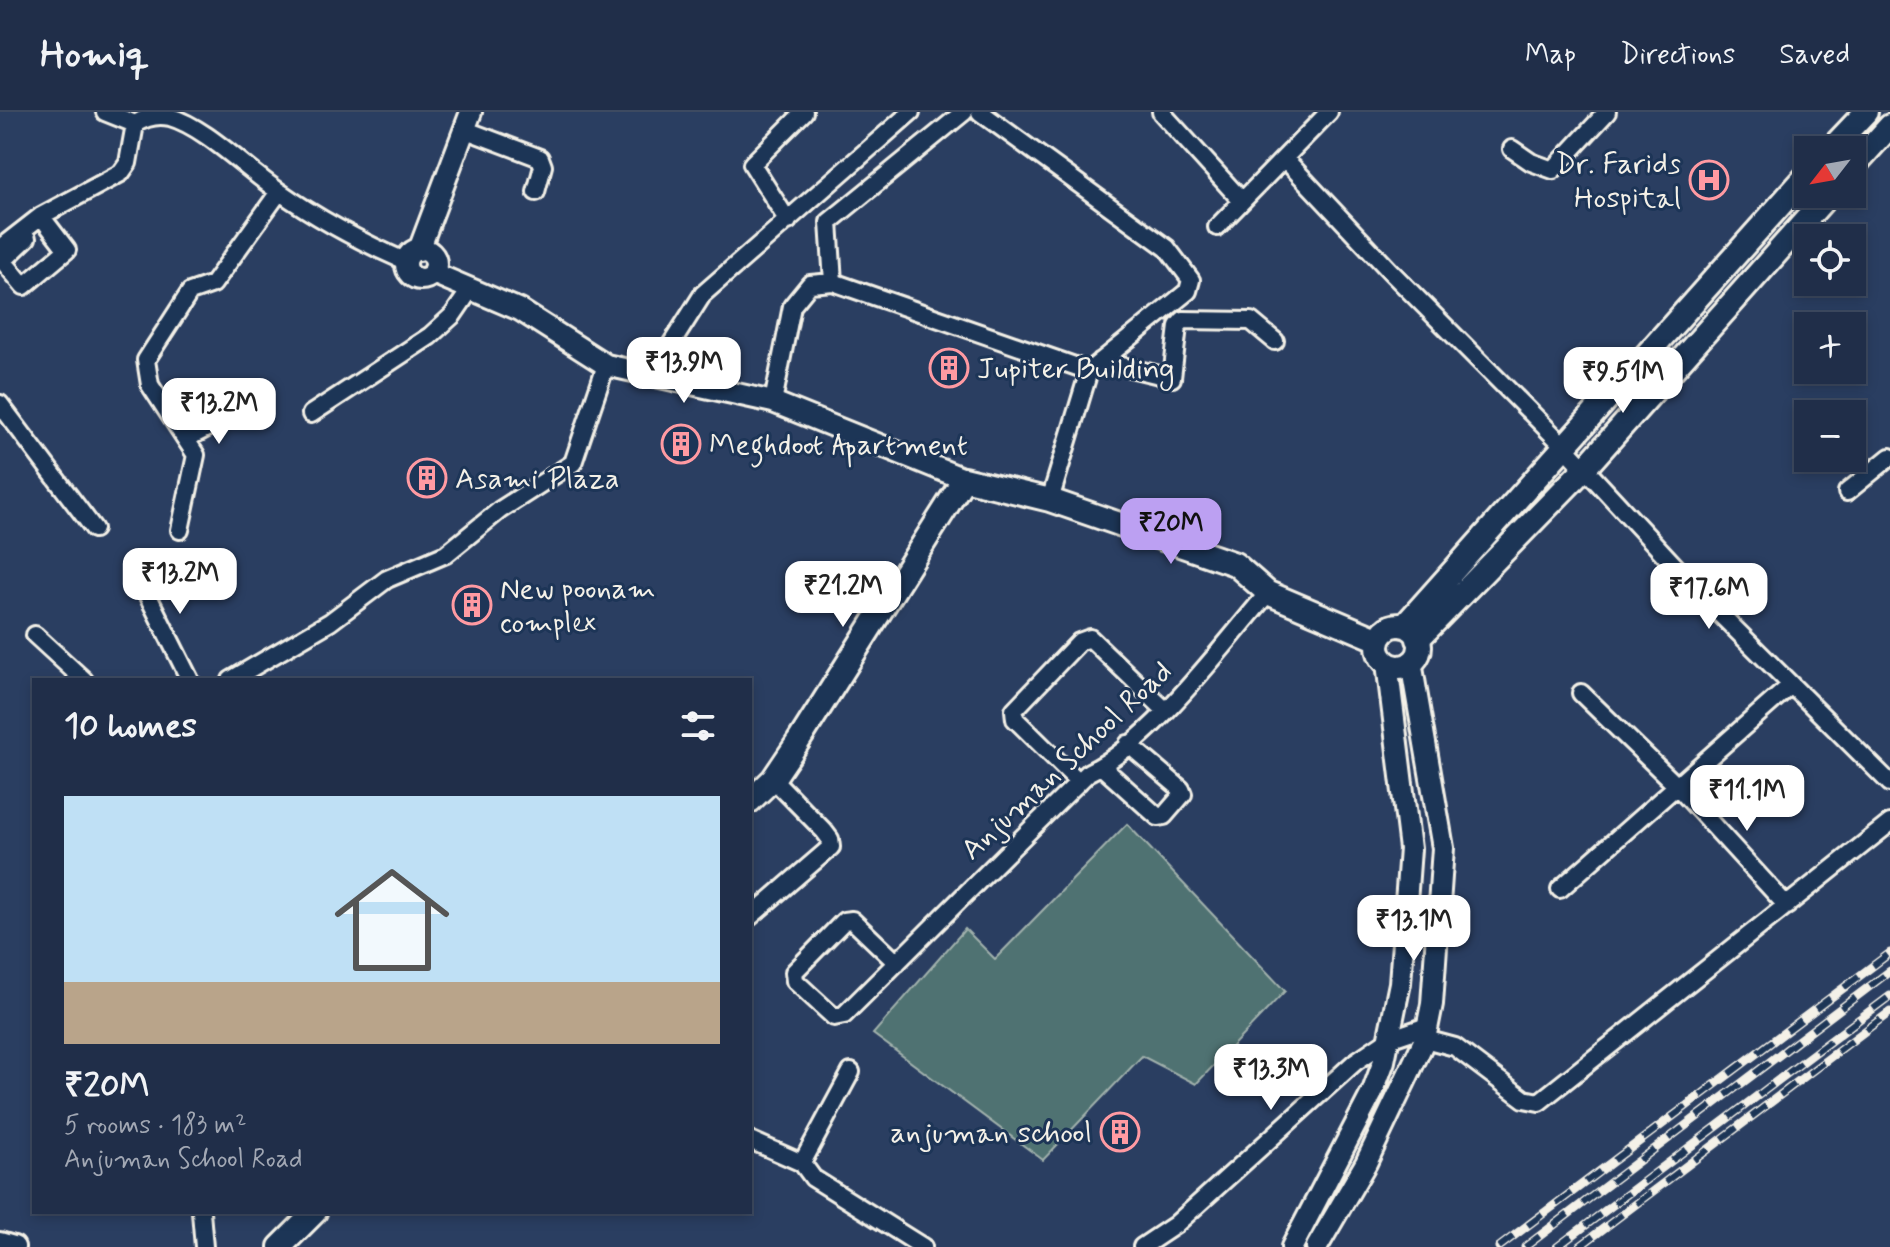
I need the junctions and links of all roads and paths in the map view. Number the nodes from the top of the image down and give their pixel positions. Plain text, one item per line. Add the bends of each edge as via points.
1 (105, 112) edge
2 (804, 112) edge
3 (911, 112) edge
4 (964, 112) edge
5 (980, 112) edge
6 (1161, 112) edge
7 (1329, 112) edge
8 (1607, 112) edge
9 (1866, 112) edge
10 (469, 121) edge
11 (135, 124) junction
12 (1890, 126) edge
13 (1843, 136) edge
14 (1512, 149) dead end
15 (1866, 153) edge
16 (1284, 158) junction
17 (1794, 190) edge
18 (279, 192) junction
19 (536, 192) dead end
20 (1241, 200) junction
21 (1817, 208) edge
22 (788, 221) junction
23 (1217, 227) dead end
24 (0, 248) edge
25 (413, 256) junction
26 (833, 282) junction
27 (470, 290) junction
28 (1275, 341) dead end
29 (606, 365) junction
30 (1095, 366) junction
31 (651, 376) junction
32 (773, 402) junction
33 (0, 404) edge
34 (311, 414) dead end
35 (232, 415) dead end
36 (186, 439) junction
37 (1564, 446) junction
38 (1890, 457) edge
39 (1584, 469) junction
40 (964, 479) junction
41 (1847, 492) dead end
42 (1050, 500) junction
43 (94, 529) dead end
44 (180, 530) dead end
45 (135, 570) dead end
46 (1268, 593) junction
47 (1411, 632) junction
48 (35, 635) dead end
49 (1379, 640) junction
50 (1411, 662) junction
51 (1387, 663) junction
52 (82, 678) edge
53 (189, 678) edge
54 (234, 678) edge
55 (1791, 685) junction
56 (1581, 693) dead end
57 (1166, 711) junction
58 (1128, 744) junction
59 (1101, 766) junction
60 (773, 779) junction
61 (1079, 782) junction
62 (1890, 783) edge
63 (1677, 786) junction
64 (752, 799) edge
65 (1890, 823) edge
66 (1560, 889) dead end
67 (1787, 906) junction
68 (752, 915) edge
69 (897, 963) junction
70 (1426, 1032) junction
71 (1389, 1039) junction
72 (851, 1072) dead end
73 (752, 1141) edge
74 (802, 1163) junction
75 (201, 1214) edge
76 (313, 1214) edge
77 (0, 1243) edge
78 (14, 1247) edge
79 (204, 1247) edge
80 (280, 1247) edge
81 (923, 1247) edge
82 (1142, 1247) edge
83 (1292, 1247) edge
84 (1317, 1247) edge

1 - 11 street
2 - 22 street via 752,164
3 - 22 street
4 - 26 street via 829,222
5 - 30 street via 1167,248 1191,280 1188,291
6 - 20 street
7 - 16 street
8 - 14 street via 1553,170
9 - 13 main road
10 - 19 street via 540,158
10 - 25 street
11 - 18 street via 147,116 169,117 194,129
11 - 24 street via 121,173
12 - 15 main road
16 - 20 street
16 - 37 street
17 - 37 main road
18 - 25 street via 356,239
18 - 36 street via 213,284 190,292 146,360 150,385
20 - 23 street
21 - 39 main road
22 - 31 street via 703,294
25 - 27 street via 428,251 435,258 433,273
26 - 30 street
26 - 32 street via 810,284 792,306
27 - 29 street via 520,310
27 - 34 street via 430,336
28 - 30 street via 1251,321 1183,320 1172,378
29 - 31 street
29 - 54 street via 573,463 500,510 446,554 387,579 330,622
30 - 42 street
31 - 32 street
32 - 40 street
33 - 43 street
35 - 36 street
36 - 44 street via 196,455
37 - 39 street
37 - 47 main road
38 - 41 street
39 - 47 main road
39 - 55 street
40 - 42 main road
40 - 60 main road
42 - 46 main road via 1235,564
45 - 53 street
46 - 49 main road
46 - 57 street, Anjuman School Road
47 - 49 main road via 1386,629
47 - 50 main road via 1418,652
48 - 52 street
49 - 51 main road via 1379,653
50 - 51 main road via 1399,667
50 - 70 street via 1443,848
51 - 71 street via 1411,877
55 - 62 street
55 - 63 street
56 - 63 street
57 - 58 street, Anjuman School Road
57 - 61 street via 1090,638 1079,642 1014,710 1015,719
58 - 59 street, Anjuman School Road
58 - 59 street via 1181,789 1183,794 1164,816 1158,817
59 - 61 street, Anjuman School Road
60 - 64 main road
60 - 68 street via 830,839 831,847
61 - 69 street, Anjuman School Road
63 - 66 street
63 - 67 street
65 - 67 street
67 - 70 street via 1539,1102 1524,1099
69 - 69 street, Anjuman School Road via 844,1015 834,1017 795,981 794,972 844,921 852,920
70 - 71 street
70 - 84 street via 1366,1163
71 - 82 street via 1355,1062 1175,1225
71 - 83 street via 1373,1091
72 - 74 street
73 - 74 street
74 - 81 street via 813,1178
75 - 79 street
76 - 80 main road
77 - 78 street

